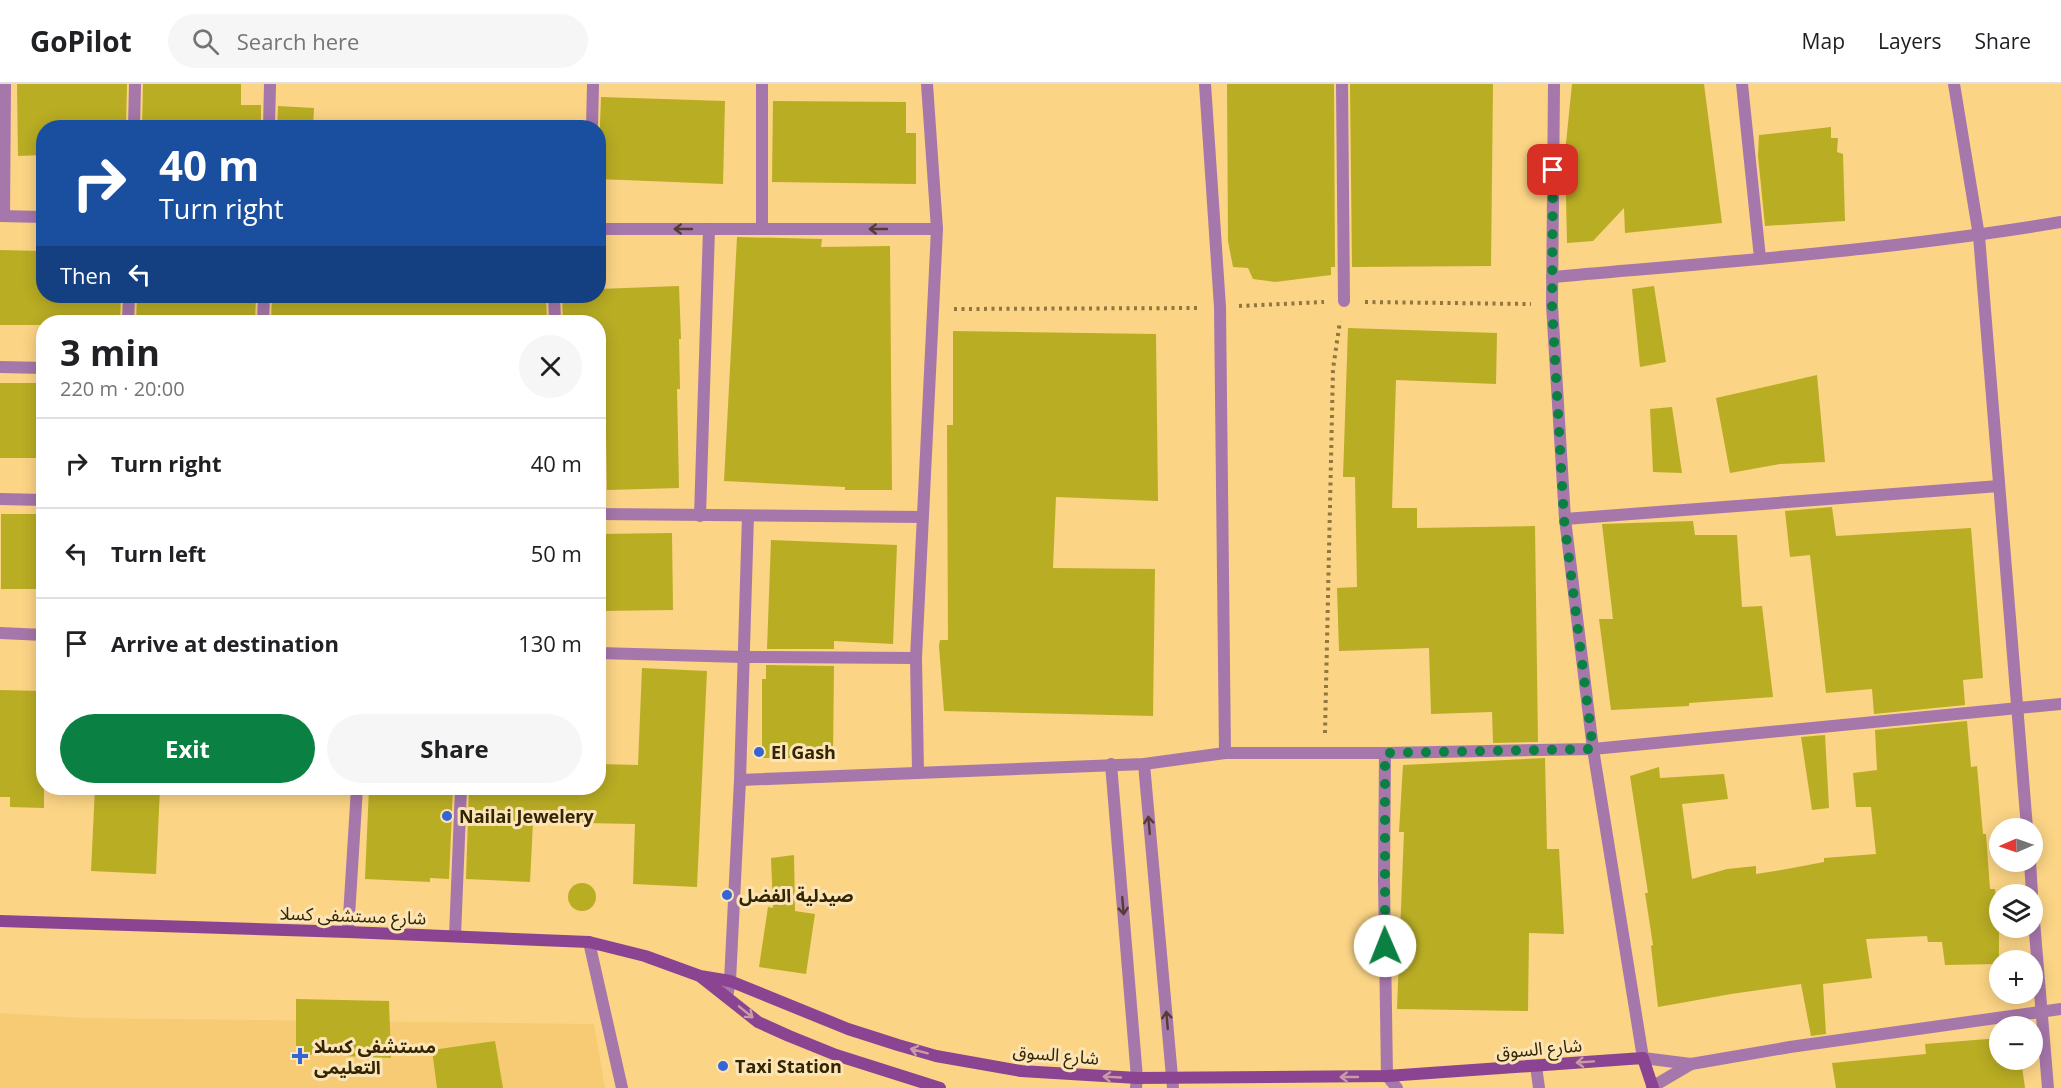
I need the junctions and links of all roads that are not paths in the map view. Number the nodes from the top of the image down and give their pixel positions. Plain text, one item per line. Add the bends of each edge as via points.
1 (5, 84) edge
2 (135, 84) edge
3 (270, 84) edge
4 (593, 84) edge
5 (762, 84) edge
6 (927, 84) edge
7 (1205, 84) edge
8 (1342, 84) edge
9 (1554, 84) edge
10 (1742, 84) edge
11 (1953, 84) edge
12 (134, 120) edge
13 (269, 120) edge
14 (592, 120) edge
15 (2, 216) edge
16 (36, 217) edge
17 (2061, 222) edge
18 (606, 229) edge
19 (709, 229) junction
20 (762, 229) junction
21 (937, 229) junction
22 (1979, 236) junction
23 (1760, 258) junction
24 (1552, 277) junction
25 (1344, 301) road end
26 (0, 367) edge
27 (36, 368) edge
28 (1998, 486) junction
29 (0, 499) edge
30 (36, 500) edge
31 (606, 514) edge
32 (700, 516) junction
33 (748, 516) junction
34 (922, 517) junction
35 (1564, 519) junction
36 (0, 633) edge
37 (36, 635) edge
38 (606, 652) edge
39 (743, 657) junction
40 (916, 658) junction
41 (2061, 704) edge
42 (2019, 708) junction
43 (1593, 749) junction
44 (1225, 753) junction
45 (1385, 753) junction
46 (1111, 764) junction
47 (1144, 764) junction
48 (918, 771) junction
49 (740, 780) junction
50 (357, 795) edge
51 (461, 795) edge
52 (2026, 818) edge
53 (0, 921) edge
54 (348, 932) junction
55 (455, 936) junction
56 (2035, 938) edge
57 (589, 942) junction
58 (700, 976) junction
59 (729, 981) junction
60 (727, 997) junction
61 (2061, 1009) edge
62 (2041, 1011) junction
63 (1643, 1058) junction
64 (1691, 1064) junction
65 (1536, 1066) junction
66 (1387, 1077) junction
67 (1136, 1083) edge
68 (1173, 1083) edge
69 (622, 1088) edge
70 (940, 1088) edge
71 (1396, 1088) edge
72 (1539, 1088) edge
73 (1650, 1088) edge
74 (2048, 1088) edge

1 - 15 street
2 - 12 street
3 - 13 street
4 - 14 street
5 - 20 street
6 - 21 street
7 - 44 street via 1220,307
8 - 25 street
9 - 24 street
10 - 23 street
11 - 22 street
15 - 16 street
17 - 22 street
19 -> 18 street
19 - 20 street
19 - 32 street
21 -> 20 street
21 - 34 street
22 - 23 street
22 - 28 street
23 - 24 street
24 - 35 street
26 - 27 street
28 - 35 street
28 - 42 street
29 - 30 street
31 - 32 street
32 - 33 street
33 - 34 street
33 - 39 street
34 - 40 street
35 - 43 street
36 - 37 street
38 - 39 street
39 - 40 street
39 - 49 street
40 - 48 street
41 - 42 street
42 - 43 street
42 - 52 street
43 - 45 street
43 - 63 street
44 - 45 street
44 - 47 street
45 - 66 street
46 - 47 street
46 - 48 street
46 -> 67 street
68 -> 47 street
48 - 49 street
49 - 59 street
50 - 54 street
51 - 55 street
53 - 54 main road, شارع مستشفى كسلا
54 - 55 main road, شارع مستشفى كسلا
55 - 57 main road, شارع مستشفى كسلا
56 - 62 street
57 - 58 main road, شارع مستشفى كسلا via 645,956
57 - 69 street
58 - 59 main road, شارع السوق
58 - 60 main road
59 - 60 street
67 -> 59 main road, شارع السوق via 1021,1071 936,1056 848,1029
60 -> 70 main road via 758,1022 789,1036
61 - 62 street, شارع السوق
62 - 64 street, شارع السوق
62 - 74 street
63 - 64 street, شارع السوق
63 -> 65 main road, شارع السوق
63 - 73 main road
64 - 73 street, شارع السوق
65 - 66 main road, شارع السوق
65 - 72 street
66 -> 68 main road, شارع السوق
66 - 71 street
67 - 68 main road, شارع السوق

